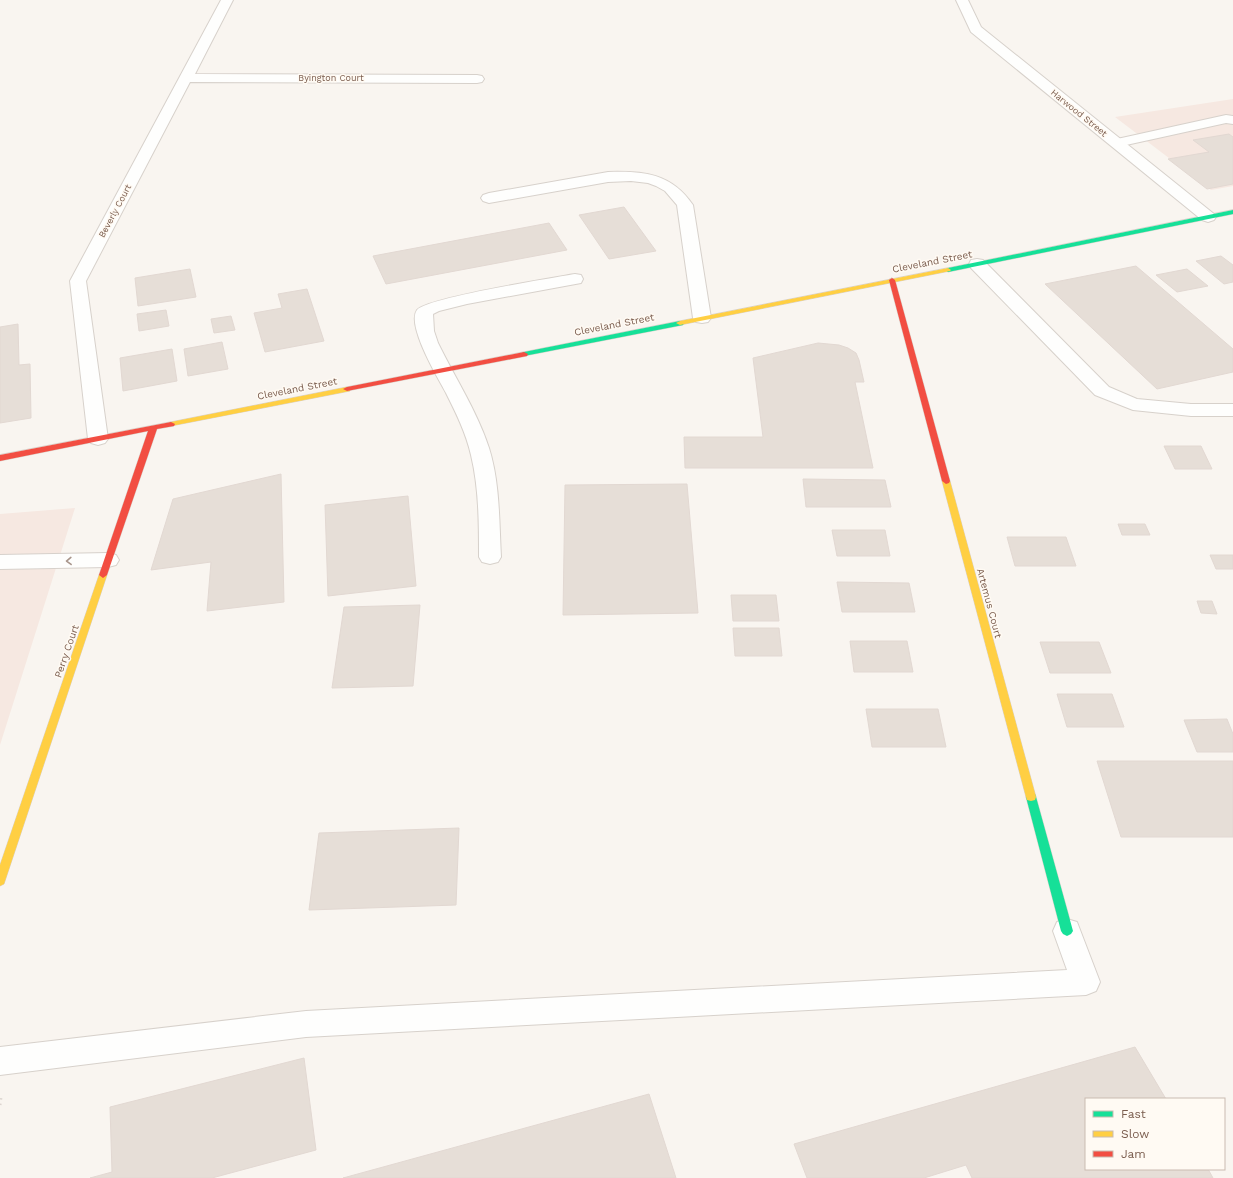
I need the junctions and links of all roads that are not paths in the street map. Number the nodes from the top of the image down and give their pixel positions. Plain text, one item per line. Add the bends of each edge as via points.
1 (227, 0) edge
2 (962, 0) edge
3 (185, 78) junction
4 (477, 79) dead end
5 (1233, 120) edge
6 (1117, 143) junction
7 (489, 198) dead end
8 (1233, 212) edge
9 (1208, 217) junction
10 (977, 264) junction
11 (575, 279) dead end
12 (892, 280) junction
13 (702, 318) junction
14 (442, 370) junction
15 (1233, 410) edge
16 (153, 428) junction
17 (98, 439) junction
18 (0, 458) edge
19 (490, 557) dead end
20 (108, 560) junction
21 (0, 562) edge
22 (0, 881) edge
23 (1067, 931) joint
24 (0, 1061) edge

1 - 3 street, Beverly Court
2 - 6 street, Harwood Street via 976,29
3 - 4 street, Byington Court
3 - 17 street, Beverly Court via 78,280
5 - 6 street via 1226,119
6 - 9 street, Harwood Street
7 - 13 street via 608,177 644,177 668,186 678,194 685,206
8 - 9 main road, Cleveland Street
9 - 10 main road, Cleveland Street
10 - 12 main road, Cleveland Street
10 - 15 street via 1102,391 1133,404 1191,410
11 - 14 street via 467,299 433,307 424,312 424,328
12 - 13 main road, Cleveland Street
12 - 23 main road, Artemus Court
13 - 14 main road, Cleveland Street
14 - 16 main road, Cleveland Street
14 - 19 street via 468,418 483,461 488,496
16 - 17 main road, Cleveland Street
16 - 20 main road, Perry Court
17 - 18 main road, Cleveland Street
20 -> 21 street
20 - 22 main road, Perry Court
23 - 24 street via 1086,982 306,1024

